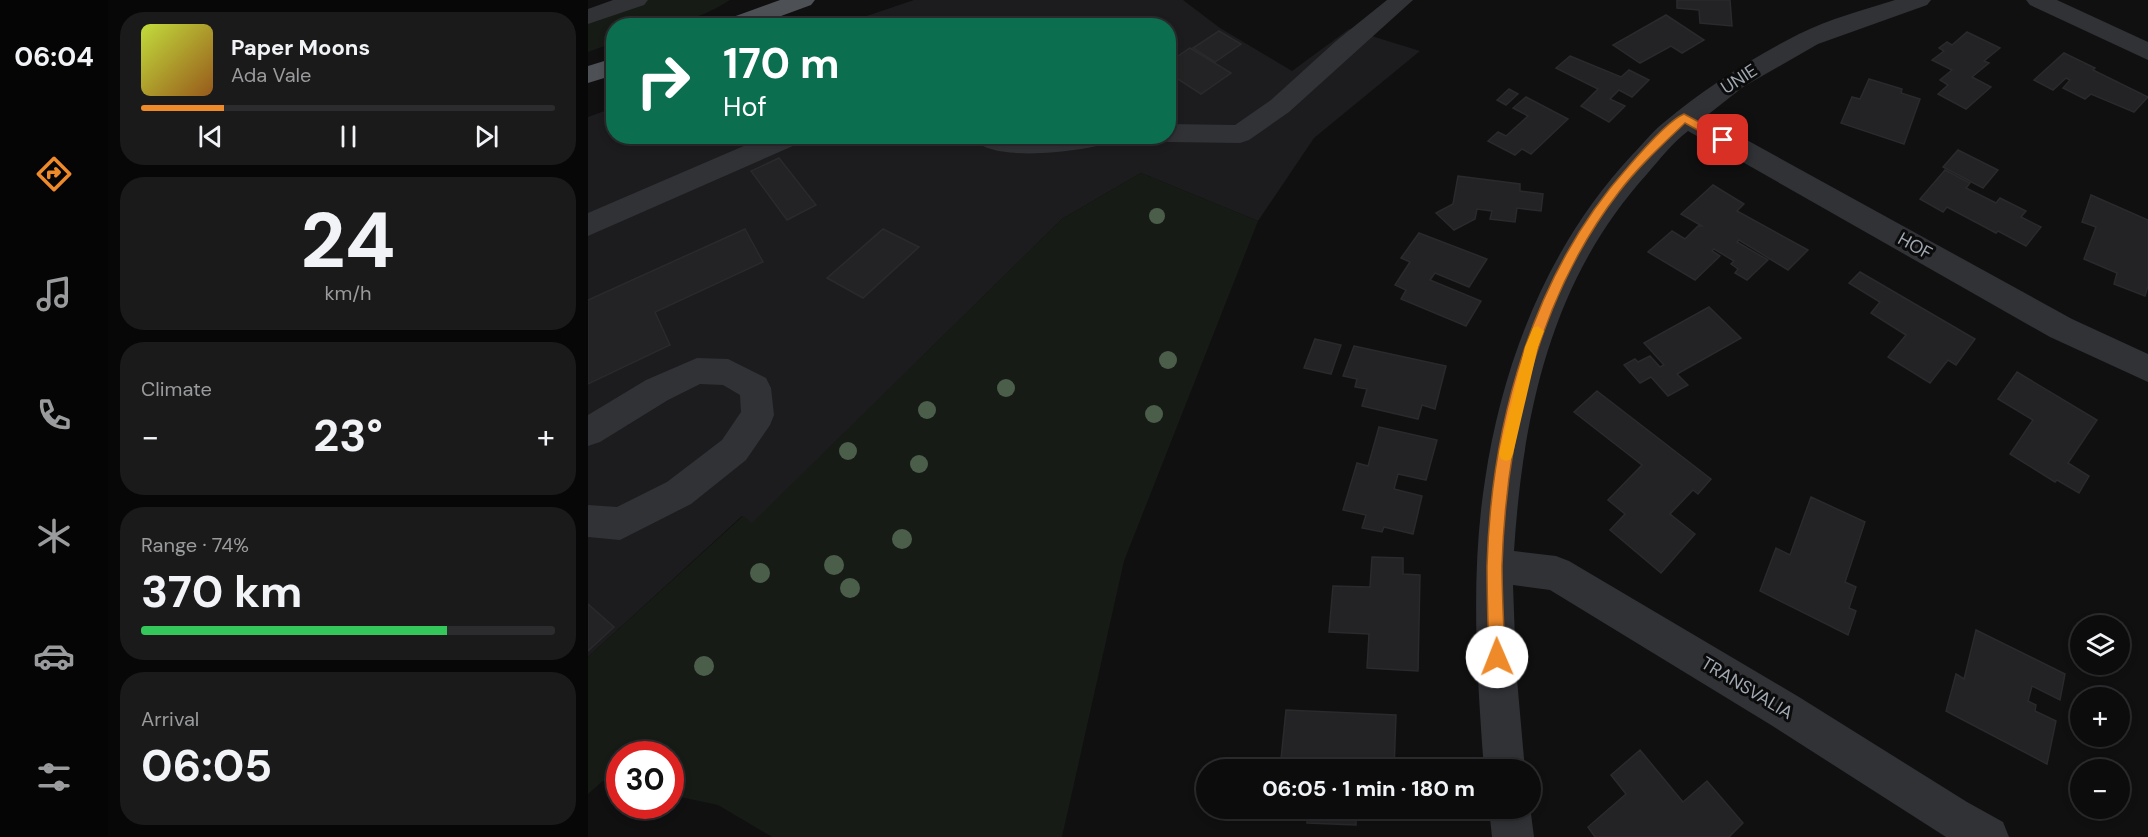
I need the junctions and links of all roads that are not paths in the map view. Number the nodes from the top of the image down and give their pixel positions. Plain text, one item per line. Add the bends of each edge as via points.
1 (636, 0) edge
2 (803, 0) edge
3 (1401, 0) edge
4 (1919, 0) edge
5 (2038, 0) edge
6 (588, 17) edge
7 (752, 18) edge
8 (2148, 52) edge
9 (606, 69) edge
10 (588, 75) edge
11 (1684, 118) junction
12 (1176, 133) edge
13 (775, 144) edge
14 (1006, 144) edge
15 (1028, 144) edge
16 (588, 225) edge
17 (2148, 369) edge
18 (588, 432) edge
19 (588, 521) edge
20 (1495, 566) junction
21 (1504, 759) edge
22 (1511, 819) edge
23 (1513, 837) edge
24 (1988, 837) edge

1 - 6 street
2 - 7 main road
3 - 12 street via 1280,106 1240,134
4 - 11 street, UNIE via 1808,40 1740,77
5 - 8 street
9 - 10 main road
11 - 17 street, HOF via 2061,328
11 - 20 street, UNIE via 1615,189 1556,285 1532,347 1510,432
13 - 16 street
14 - 15 street
18 - 19 street via 697,371 728,372 755,388 758,416 734,450 679,493 620,524
20 - 21 street, UNIE via 1497,680
20 - 24 street, TRANSVALIA via 1556,573
22 - 23 street

